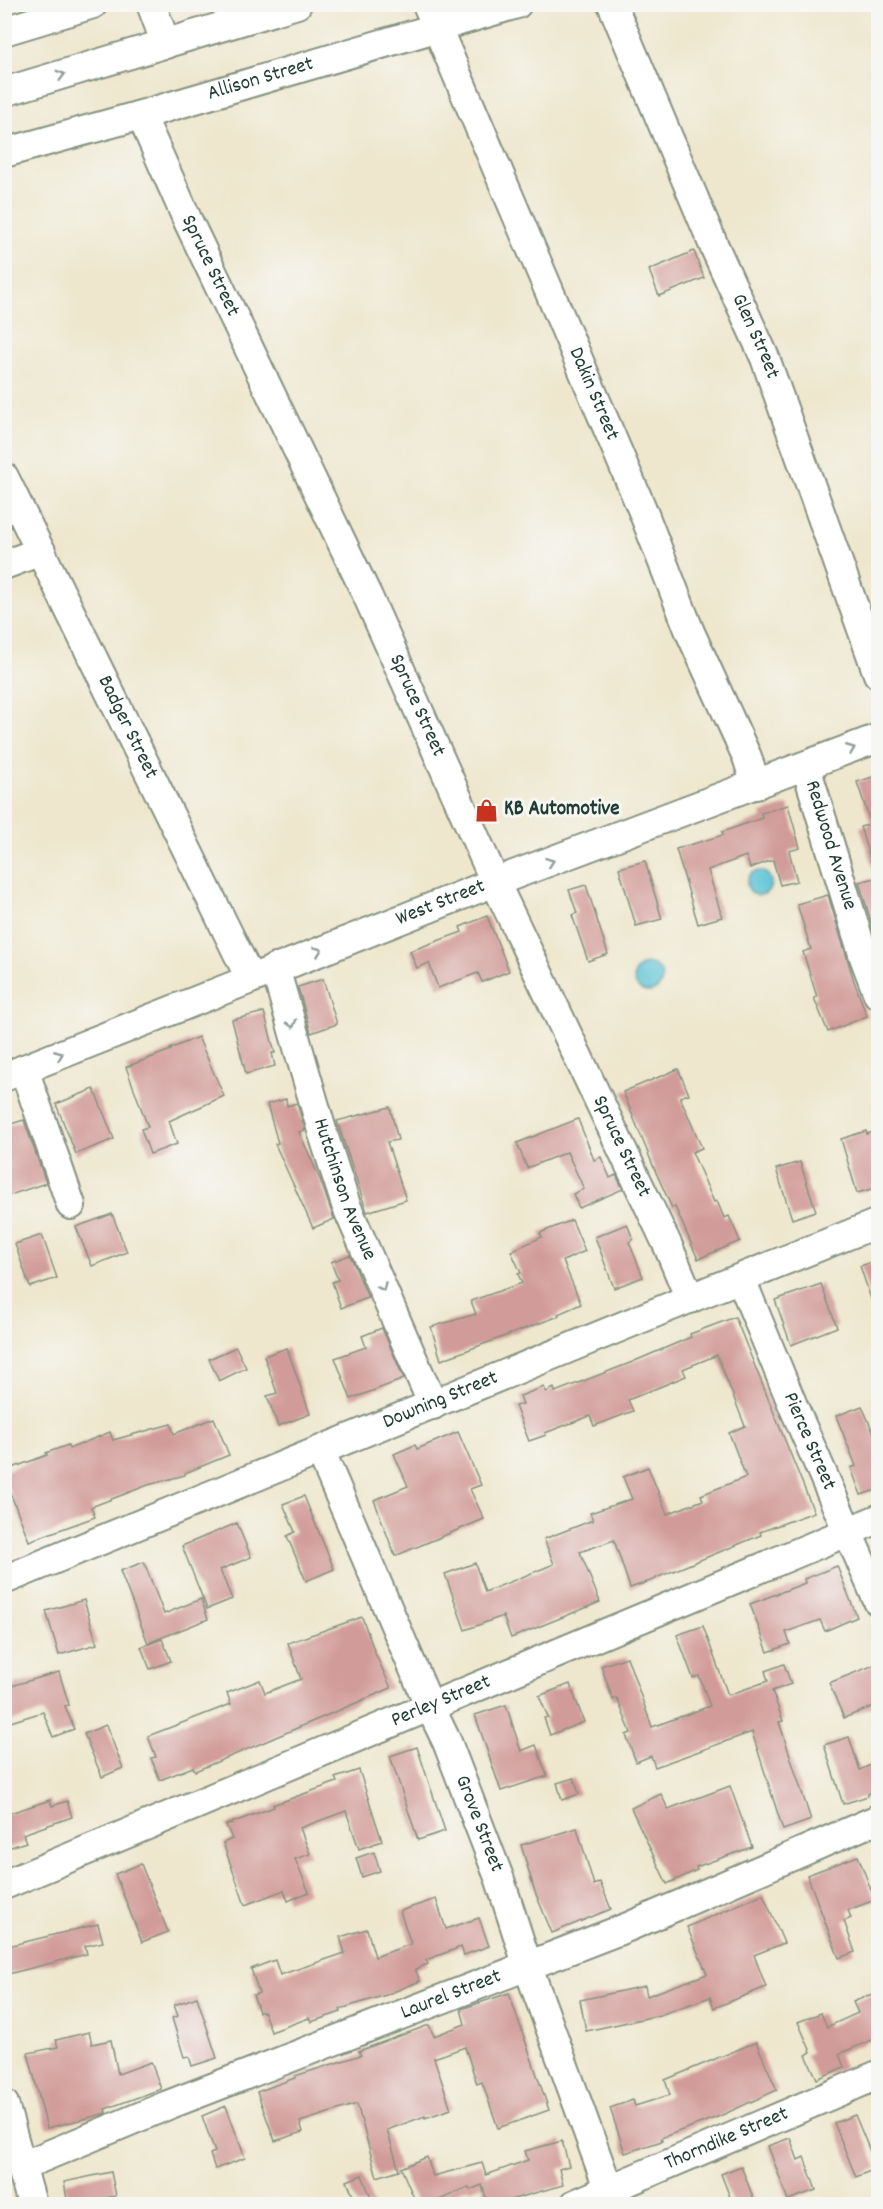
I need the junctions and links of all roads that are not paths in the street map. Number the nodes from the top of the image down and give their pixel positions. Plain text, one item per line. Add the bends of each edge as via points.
1 (93, 4) edge
2 (151, 4) edge
3 (297, 4) edge
4 (517, 4) edge
5 (612, 4) edge
6 (41, 12) edge
7 (432, 16) edge
8 (4, 31) edge
9 (166, 44) junction
10 (4, 92) edge
11 (141, 115) junction
12 (4, 153) edge
13 (4, 477) edge
14 (41, 550) junction
15 (4, 565) edge
16 (879, 674) edge
17 (879, 738) edge
18 (806, 767) junction
19 (756, 785) junction
20 (495, 882) junction
21 (263, 973) junction
22 (879, 994) edge
23 (14, 1073) edge
24 (71, 1205) dead end
25 (879, 1223) edge
26 (741, 1279) junction
27 (690, 1299) junction
28 (434, 1405) junction
29 (321, 1452) junction
30 (879, 1518) edge
31 (848, 1531) junction
32 (4, 1580) edge
33 (879, 1601) edge
34 (430, 1707) junction
35 (879, 1819) edge
36 (4, 1885) edge
37 (528, 1967) junction
38 (875, 2083) edge
39 (4, 2103) edge
40 (16, 2173) edge
41 (612, 2198) edge
42 (32, 2205) edge
43 (575, 2205) edge

1 - 6 street
2 - 9 street
3 - 9 street
4 - 7 street, Allison Street
5 - 16 street, Glen Street via 765,358
6 - 8 street
7 - 11 street, Allison Street
7 - 19 street, Dakin Street
10 -> 9 street
11 - 12 street, Allison Street
11 - 20 street, Spruce Street via 368,597
13 - 14 street, Badger Street
14 - 15 street
14 - 21 street, Badger Street
18 -> 17 street, West Street
18 - 19 street, West Street
18 - 22 street, Redwood Avenue
20 -> 19 street, West Street
21 -> 20 street, West Street
20 - 27 street, Spruce Street
23 -> 21 street, West Street
21 -> 28 street, Hutchinson Avenue via 346,1205
23 - 24 street
25 - 26 street, Downing Street
26 - 27 street, Downing Street
26 - 31 street, Pierce Street
27 - 28 street, Downing Street
28 - 29 street, Downing Street
29 - 32 street, Downing Street
29 - 34 street, Grove Street
30 - 31 street, Perley Street
31 - 33 street, Pierce Street
31 - 34 street, Perley Street
34 - 36 street, Perley Street
34 - 37 street, Grove Street via 500,1880
35 - 37 street, Laurel Street
37 - 40 street, Laurel Street via 168,2105
37 - 41 street, Grove Street
38 - 41 street, Thorndike Street
39 - 40 street
40 - 42 street
41 - 43 street, Thorndike Street

